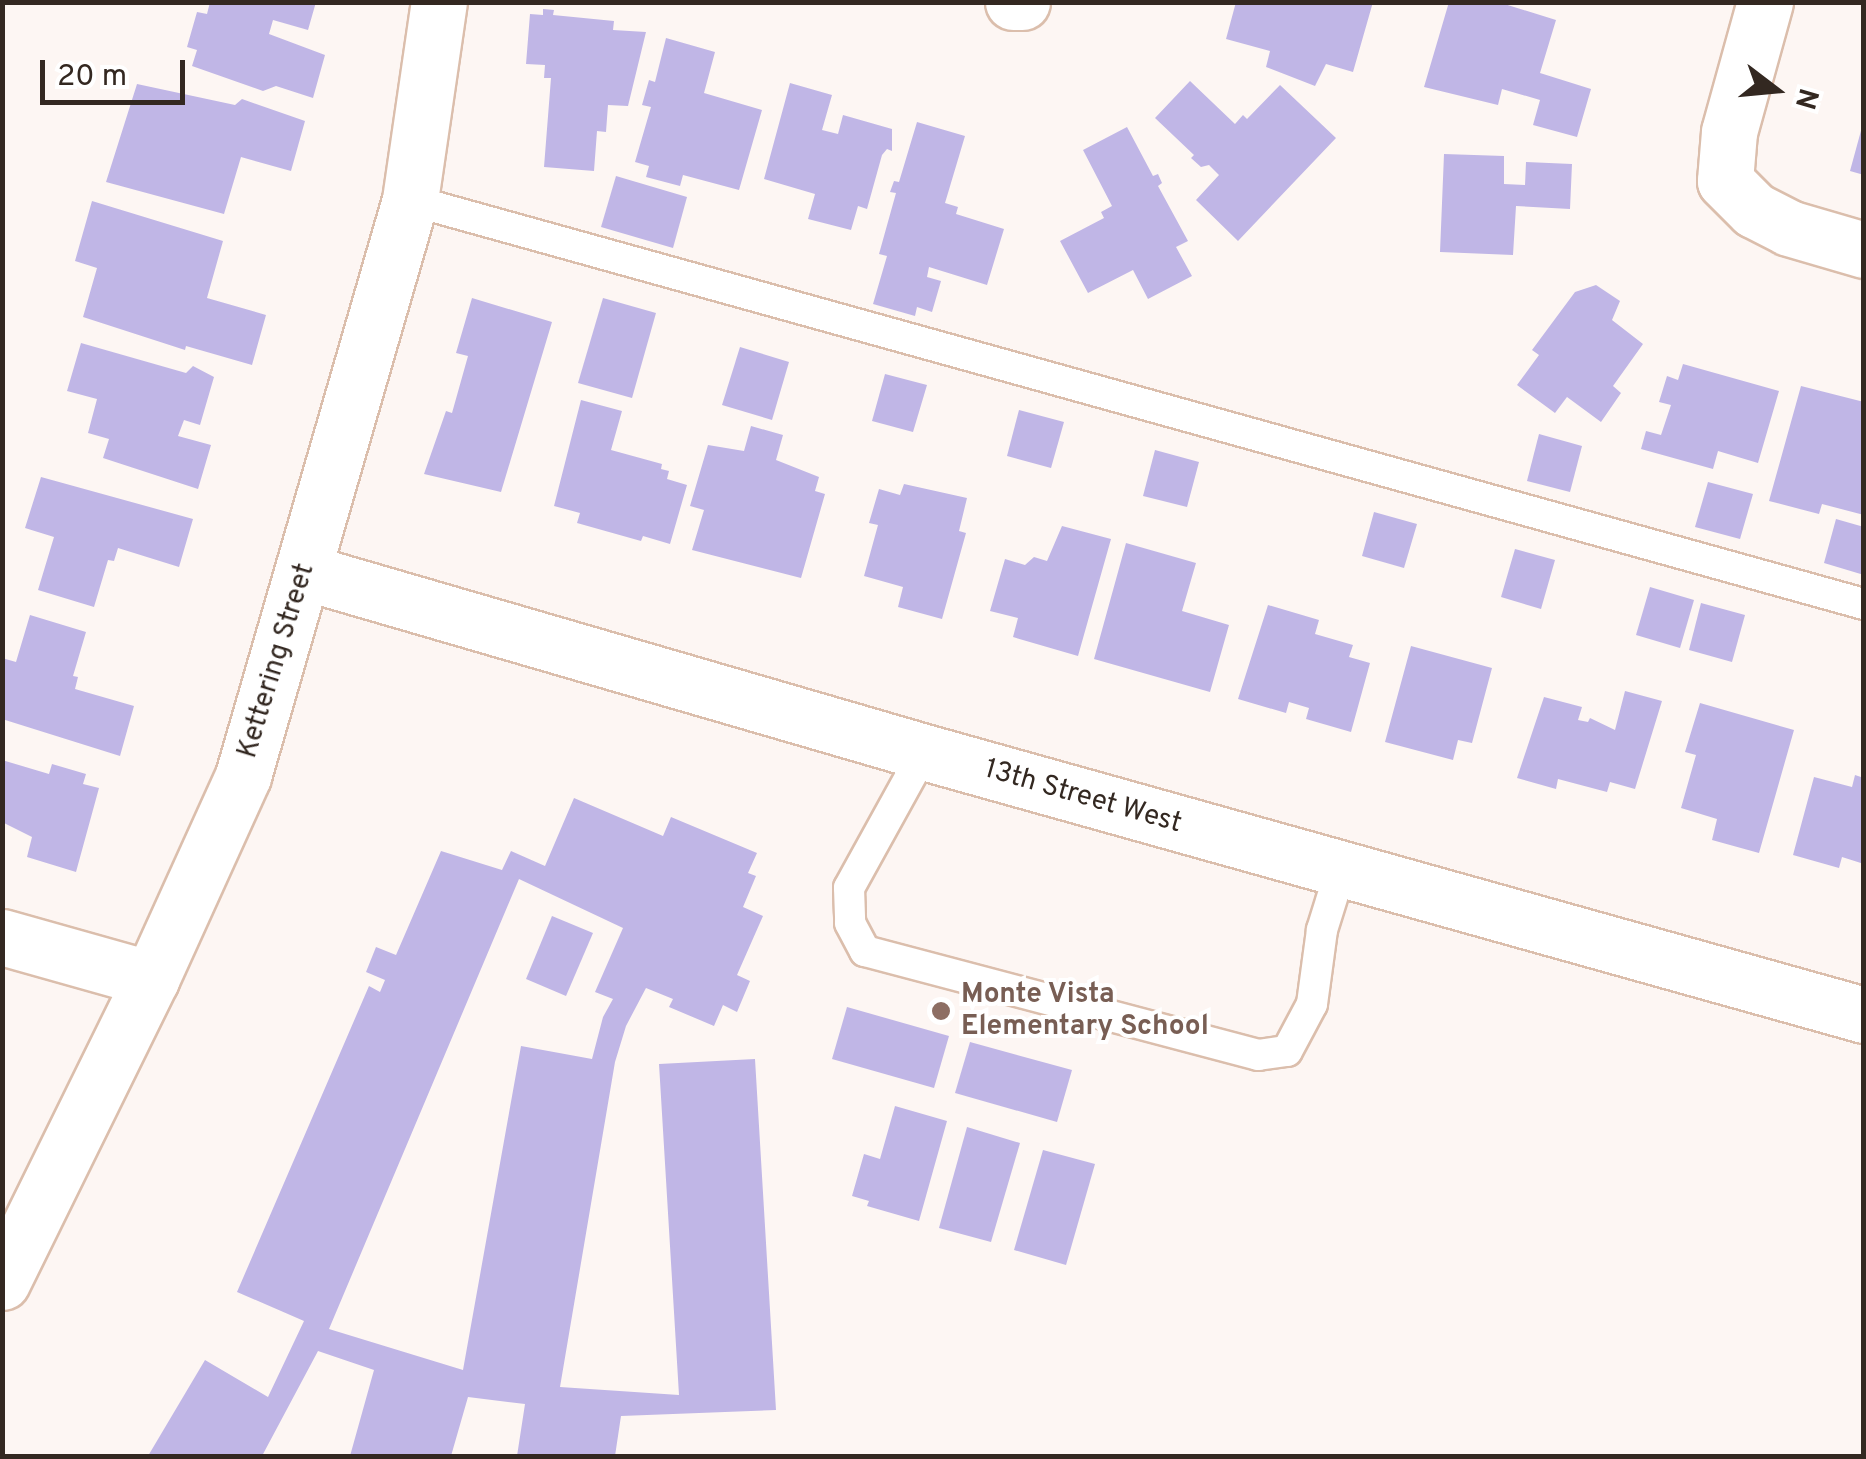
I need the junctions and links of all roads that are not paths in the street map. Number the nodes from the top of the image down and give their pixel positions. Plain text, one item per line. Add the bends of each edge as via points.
1 (440, 2) edge
2 (1013, 2) edge
3 (1022, 2) edge
4 (1765, 2) edge
5 (410, 200) junction
6 (1864, 250) edge
7 (304, 572) junction
8 (1864, 604) edge
9 (924, 752) junction
10 (1341, 869) junction
11 (2, 937) edge
12 (151, 979) junction
13 (1864, 1015) edge
14 (2, 1282) edge

1 - 5 street, Kettering Street
2 - 3 street
4 - 6 street via 1729,132 1725,181 1754,210 1789,228
5 - 7 street, Kettering Street
5 - 8 lane
7 - 9 street, 13th Street West
7 - 12 street, Kettering Street via 243,776
9 - 10 street, 13th Street West
9 - 10 lane via 849,888 850,923 865,951 1258,1055 1287,1051 1312,1004 1322,930
10 - 13 street, 13th Street West
11 - 12 street
12 - 14 street, Kettering Street

